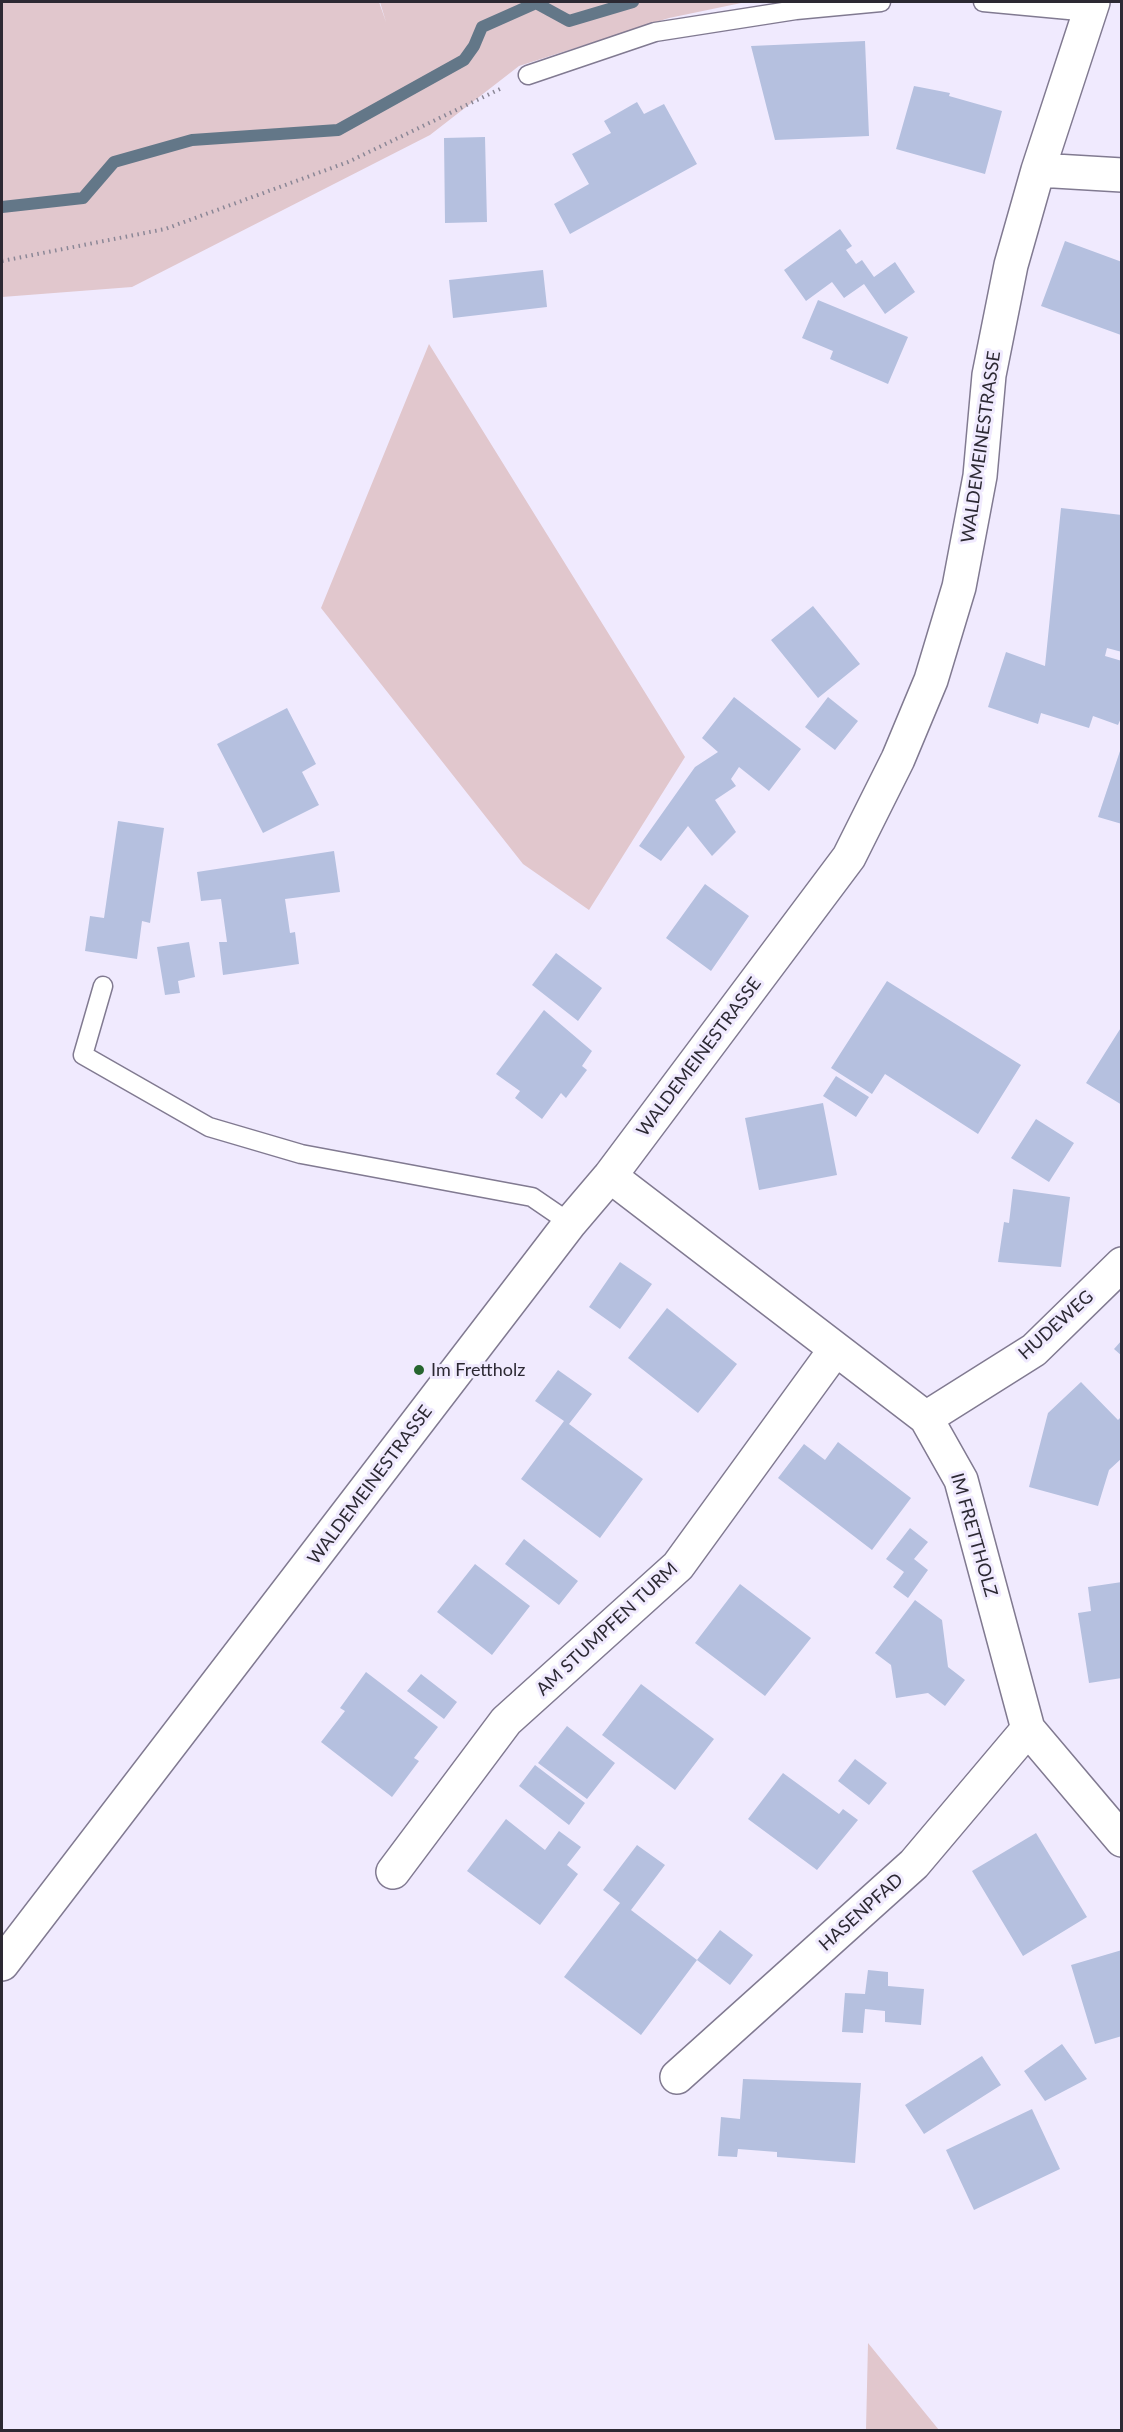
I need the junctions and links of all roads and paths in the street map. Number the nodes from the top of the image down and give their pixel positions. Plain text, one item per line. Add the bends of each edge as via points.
1 (881, 2) edge
2 (983, 2) edge
3 (1091, 7) edge
4 (528, 75) joint
5 (1038, 170) junction
6 (1122, 175) edge
7 (2, 261) edge
8 (103, 986) dead end
9 (610, 1176) junction
10 (570, 1223) junction
11 (1122, 1264) edge
12 (835, 1350) junction
13 (926, 1418) junction
14 (1028, 1729) junction
15 (1122, 1840) edge
16 (393, 1872) dead end
17 (2, 1964) edge
18 (677, 2077) dead end

1 - 4 lane via 796,10 655,32
2 - 3 lane
3 - 5 street, WALDEMEINESTRASSE
4 - 7 path via 348,162 165,229
5 - 6 street
5 - 9 street, WALDEMEINESTRASSE via 1011,265 989,375 980,476 959,587 931,680 898,759 849,857
8 - 10 lane via 83,1055 209,1127 301,1154 532,1197
9 - 10 street, WALDEMEINESTRASSE
9 - 12 street, IM FRETTHOLZ
10 - 17 street, WALDEMEINESTRASSE
11 - 13 street, HUDEWEG via 1034,1350
12 - 13 street, IM FRETTHOLZ
12 - 16 street, AM STUMPFEN TURM via 678,1566 506,1721
13 - 14 street, IM FRETTHOLZ via 962,1480
14 - 15 street, IM FRETTHOLZ
14 - 18 street, HASENPFAD via 914,1864

